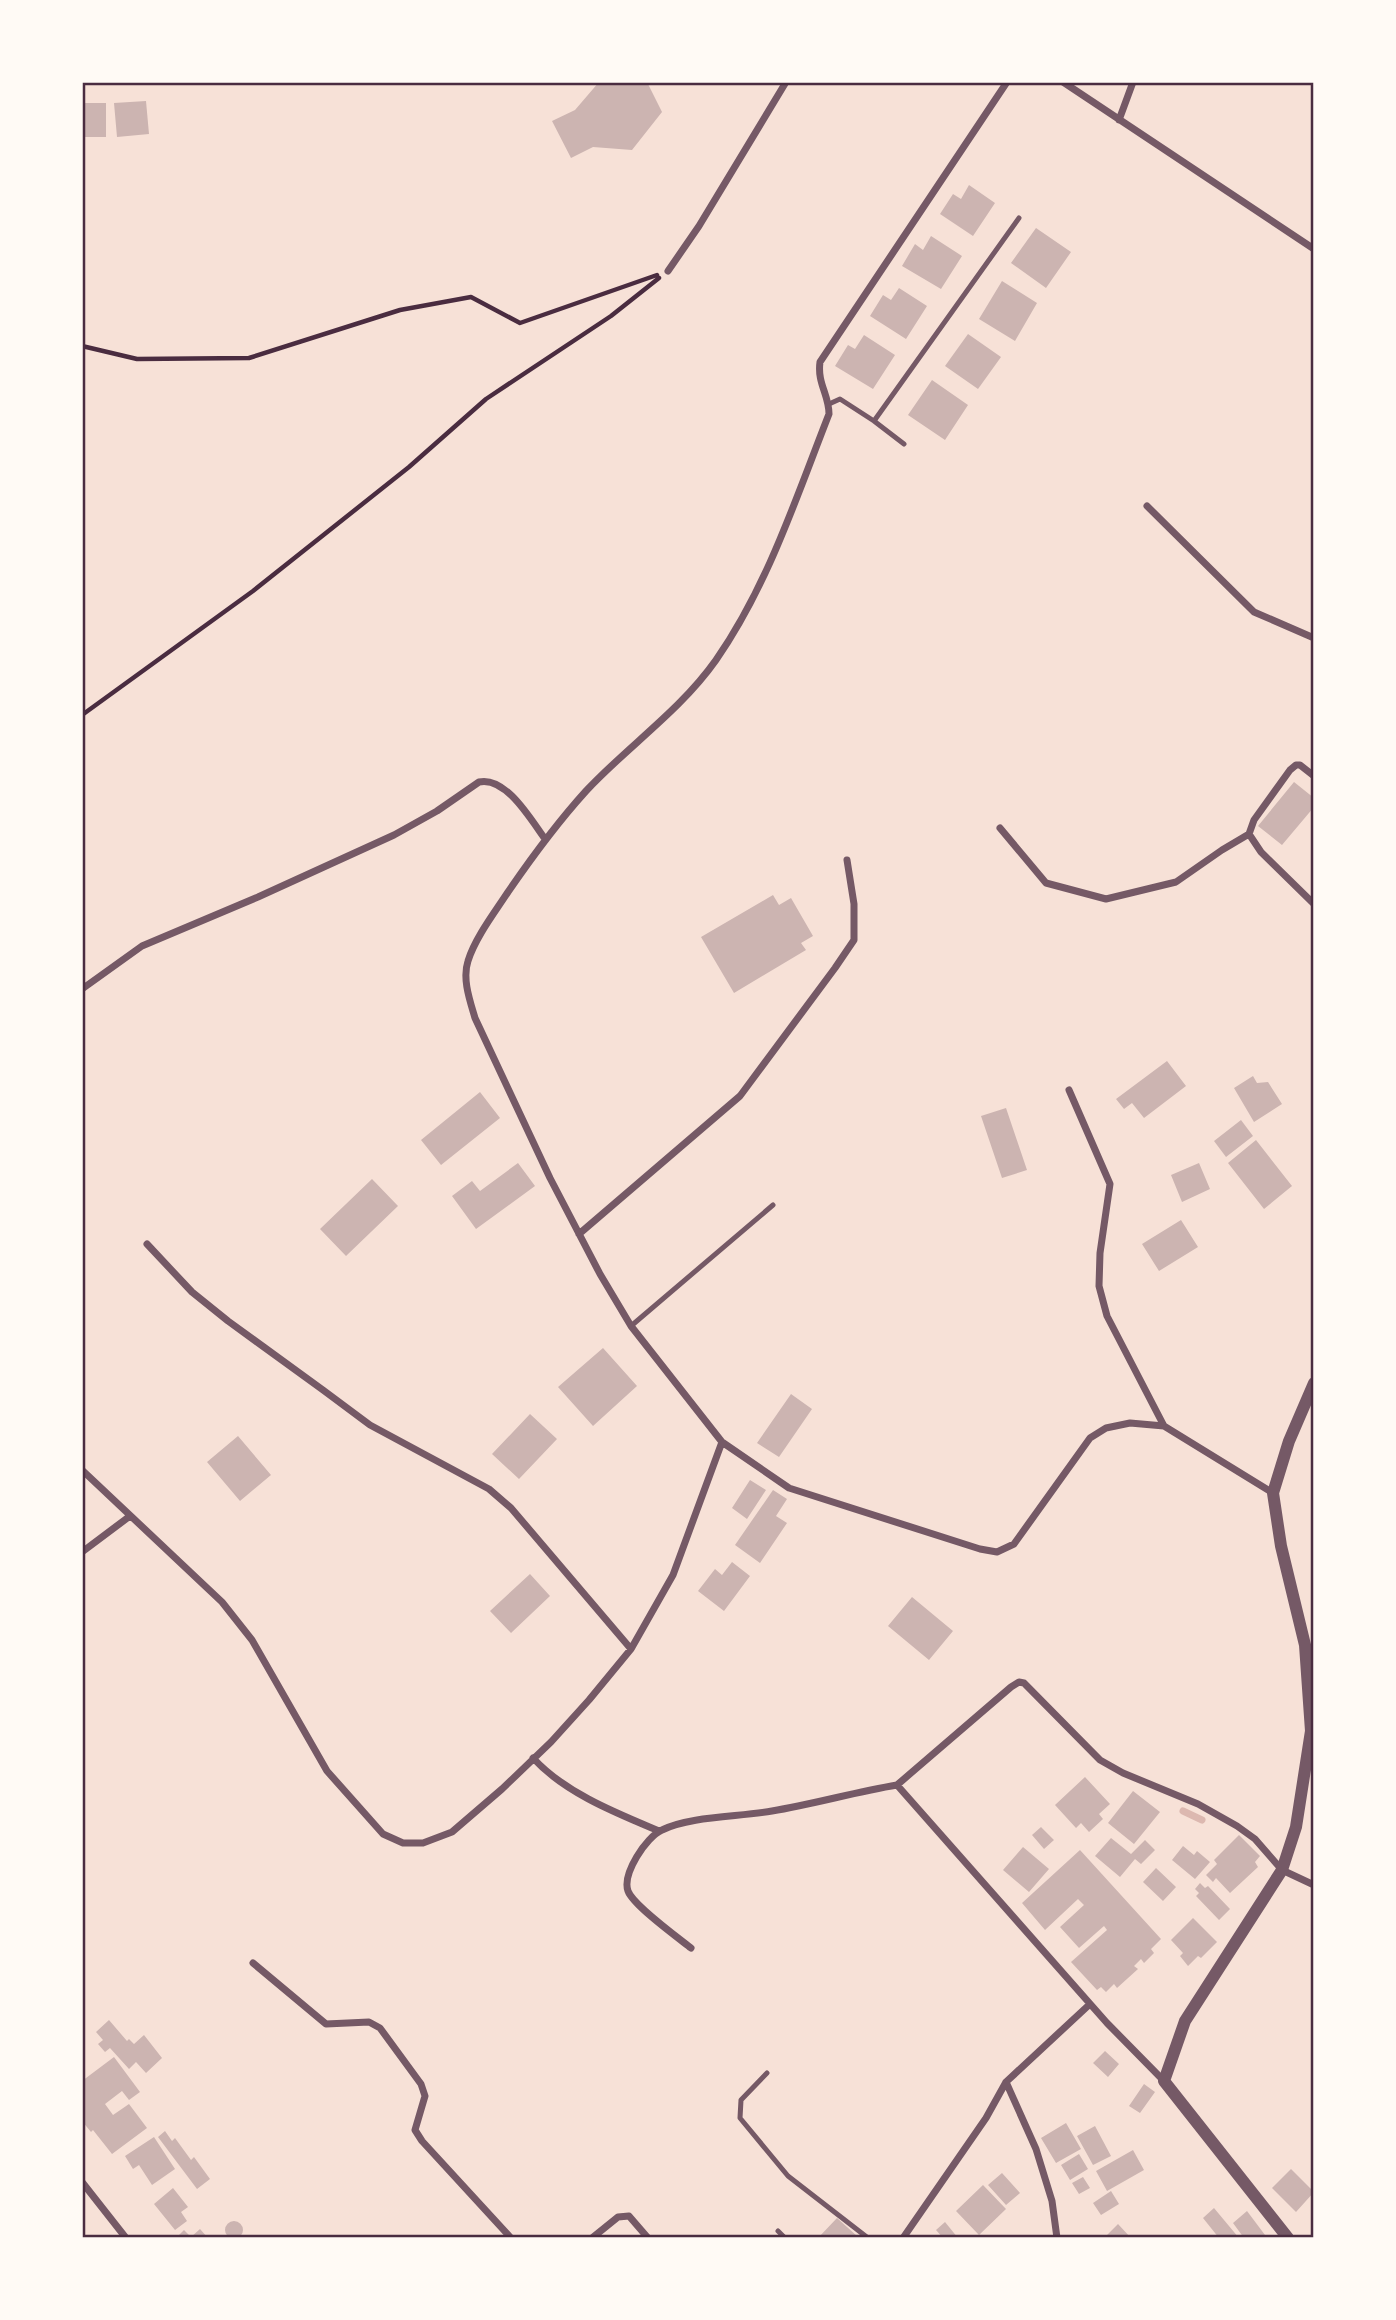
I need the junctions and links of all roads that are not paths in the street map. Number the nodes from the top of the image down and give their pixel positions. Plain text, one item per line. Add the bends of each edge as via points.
1 (786, 82) edge
2 (1007, 82) edge
3 (1063, 82) edge
4 (1133, 82) edge
5 (1119, 120) junction
6 (1018, 218) dead end
7 (1314, 249) edge
8 (668, 271) road end
9 (829, 404) junction
10 (874, 421) junction
11 (904, 444) dead end
12 (1147, 506) dead end
13 (1314, 638) edge
14 (1314, 776) edge
15 (1000, 828) dead end
16 (1249, 834) junction
17 (545, 839) junction
18 (847, 860) dead end
19 (1314, 904) edge
20 (82, 989) edge
21 (1069, 1090) dead end
22 (773, 1205) dead end
23 (579, 1234) junction
24 (147, 1244) dead end
25 (631, 1325) junction
26 (1314, 1382) edge
27 (1164, 1426) junction
28 (722, 1442) junction
29 (82, 1470) edge
30 (1273, 1493) junction
31 (130, 1516) junction
32 (82, 1552) edge
33 (631, 1649) junction
34 (533, 1758) junction
35 (897, 1785) junction
36 (659, 1831) junction
37 (1282, 1870) junction
38 (1314, 1885) edge
39 (691, 1948) dead end
40 (253, 1963) dead end
41 (1090, 2004) junction
42 (767, 2073) dead end
43 (1164, 2081) junction
44 (1006, 2082) junction
45 (82, 2182) edge
46 (778, 2231) dead end
47 (126, 2238) edge
48 (511, 2238) edge
49 (592, 2238) edge
50 (648, 2238) edge
51 (785, 2238) edge
52 (868, 2238) edge
53 (903, 2238) edge
54 (1057, 2238) edge
55 (1288, 2238) edge

1 - 8 street
2 - 9 street via 820,362 818,374
3 - 5 street
4 - 5 street
5 - 7 street
6 - 10 lane
9 - 10 lane via 840,399
9 - 17 street via 765,576 715,662 674,708 585,792
10 - 11 lane
12 - 13 street via 1247,607
14 - 16 street via 1300,765 1290,769
15 - 16 street via 1046,883 1106,899 1176,883
16 - 19 street
17 - 20 street via 509,792 496,782 479,782 394,835 142,946
17 - 23 street via 488,922 467,962 467,991 475,1018
18 - 23 street via 854,940 835,968 740,1096
21 - 27 street via 1110,1184 1099,1286 1107,1316
22 - 25 lane
23 - 25 street
24 - 33 street via 192,1292 342,1404 489,1489 511,1508
25 - 28 street
26 - 30 street
27 - 28 street via 1130,1423 1106,1428 1090,1438 1014,1544 997,1552 789,1488
27 - 30 street
28 - 33 street via 673,1575
29 - 31 street
30 - 37 street via 1305,1645 1311,1731 1296,1827
31 - 32 street
31 - 34 street via 222,1602 252,1640 327,1772 383,1834 403,1843 423,1843 452,1832
33 - 34 street
34 - 36 street via 545,1771 592,1800
35 - 36 street via 772,1811 675,1824
35 - 37 street via 1011,1687 1024,1683 1100,1760 1237,1826
35 - 41 street
36 - 39 street via 646,1843 626,1878 628,1893
37 - 38 street
37 - 43 street via 1185,2021
40 - 48 street via 326,2024 369,2022 380,2028 421,2084 425,2096 415,2130
41 - 43 street
41 - 44 street
42 - 52 lane via 741,2100 740,2118 788,2176
43 - 55 street
44 - 53 street
44 - 54 street via 1036,2149 1052,2201
45 - 47 street
46 - 51 lane
49 - 50 street via 618,2217 629,2216

